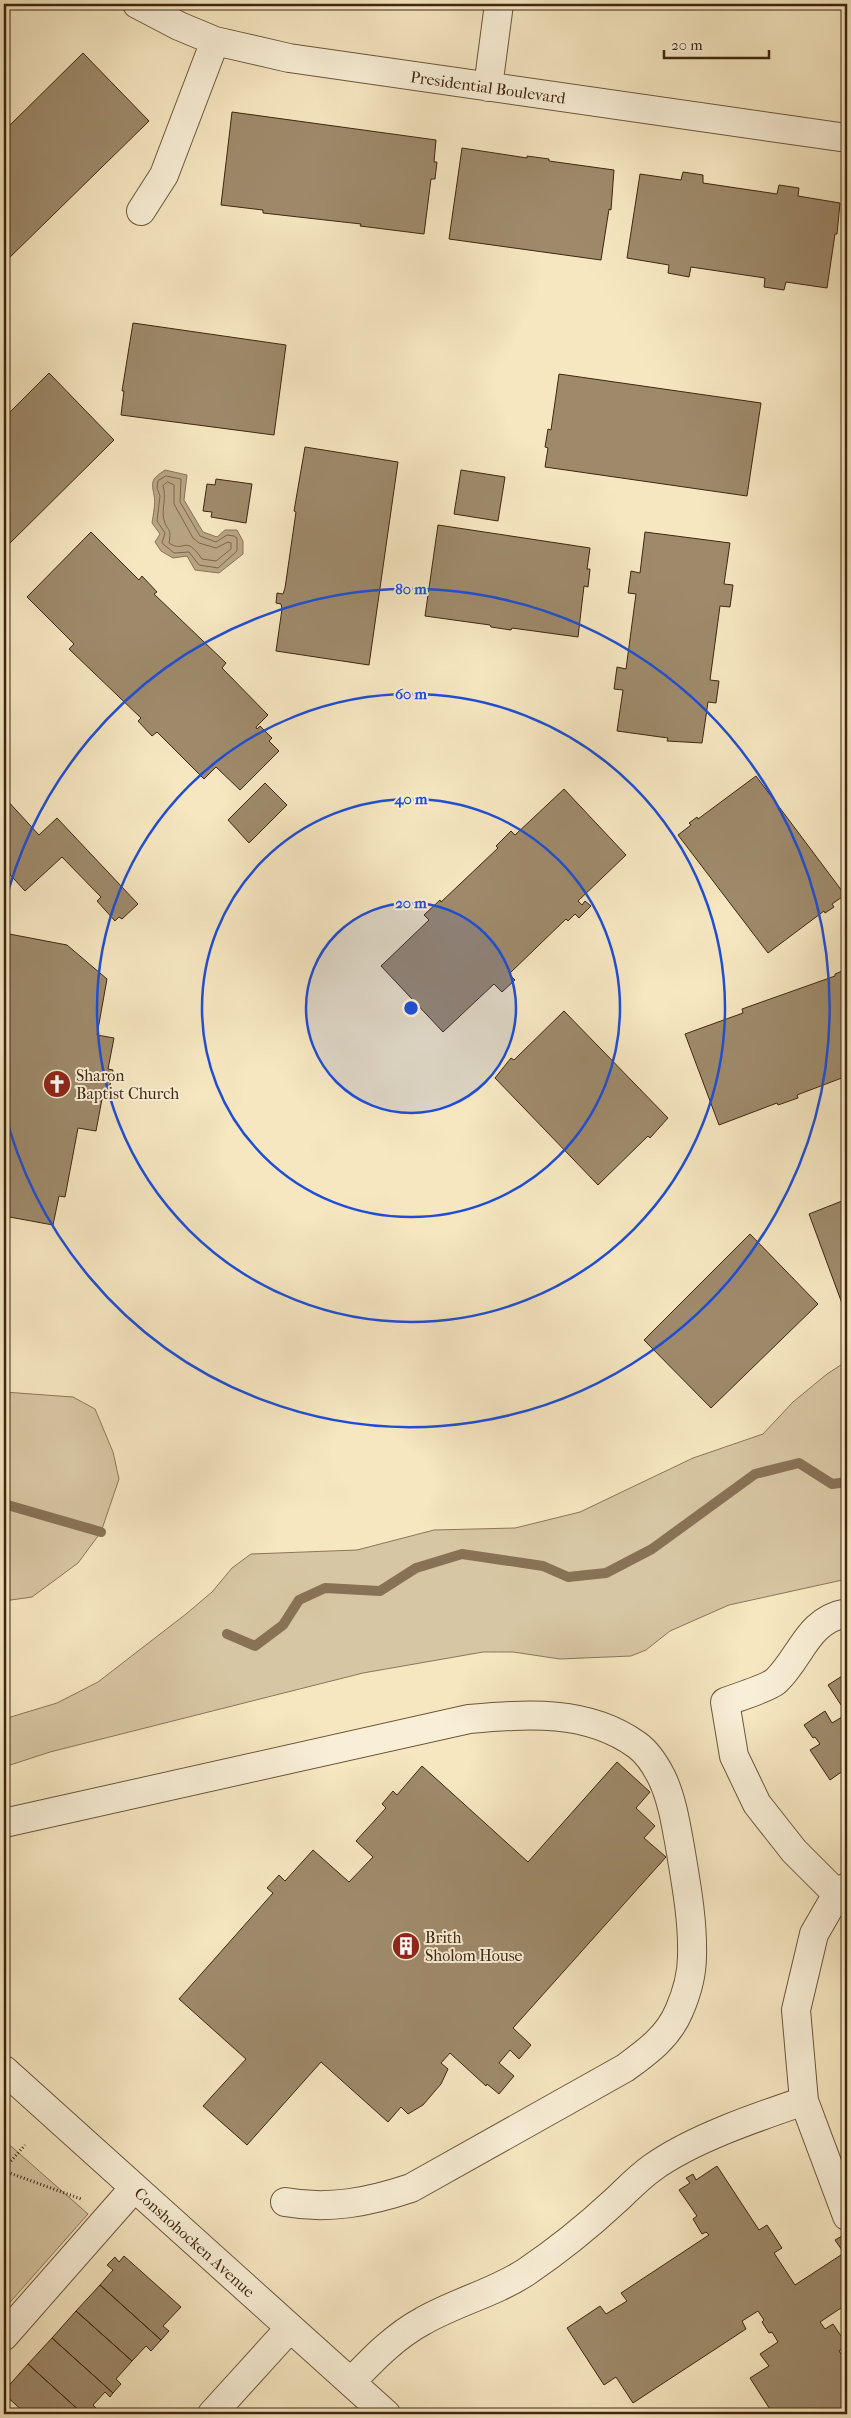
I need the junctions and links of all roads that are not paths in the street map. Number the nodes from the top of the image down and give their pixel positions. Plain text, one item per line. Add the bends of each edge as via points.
1 (137, 4) edge
2 (499, 4) edge
3 (215, 41) junction
4 (488, 87) junction
5 (847, 138) edge
6 (141, 211) dead end
7 (847, 1613) edge
8 (4, 1823) edge
9 (842, 1890) edge
10 (4, 2070) edge
11 (804, 2101) junction
12 (134, 2188) junction
13 (285, 2202) dead end
14 (847, 2216) edge
15 (290, 2328) junction
16 (4, 2336) edge
17 (352, 2382) junction
18 (212, 2414) edge
19 (386, 2414) edge

1 - 3 street, Presidential Boulevard
2 - 4 street
3 - 4 street, Presidential Boulevard via 299,59
3 - 6 street via 164,175
4 - 5 street, Presidential Boulevard
7 - 9 street via 838,1614 812,1630 774,1682 725,1702 734,1756 757,1804 794,1851
8 - 13 street via 469,1719 521,1715 568,1717 592,1722 639,1746 653,1762 663,1779 674,1815 686,1884 692,1957 688,1987 667,2032 650,2050 625,2068 411,2188 352,2204 324,2206
9 - 11 street via 814,1934 796,2010
10 - 12 street, Conshohocken Avenue
11 - 14 street
11 - 17 street via 758,2116 651,2168 565,2244 494,2290 424,2320 402,2334
12 - 15 street, Conshohocken Avenue
12 - 16 street
15 - 17 street, Conshohocken Avenue
15 - 18 street
17 - 19 street, Conshohocken Avenue

